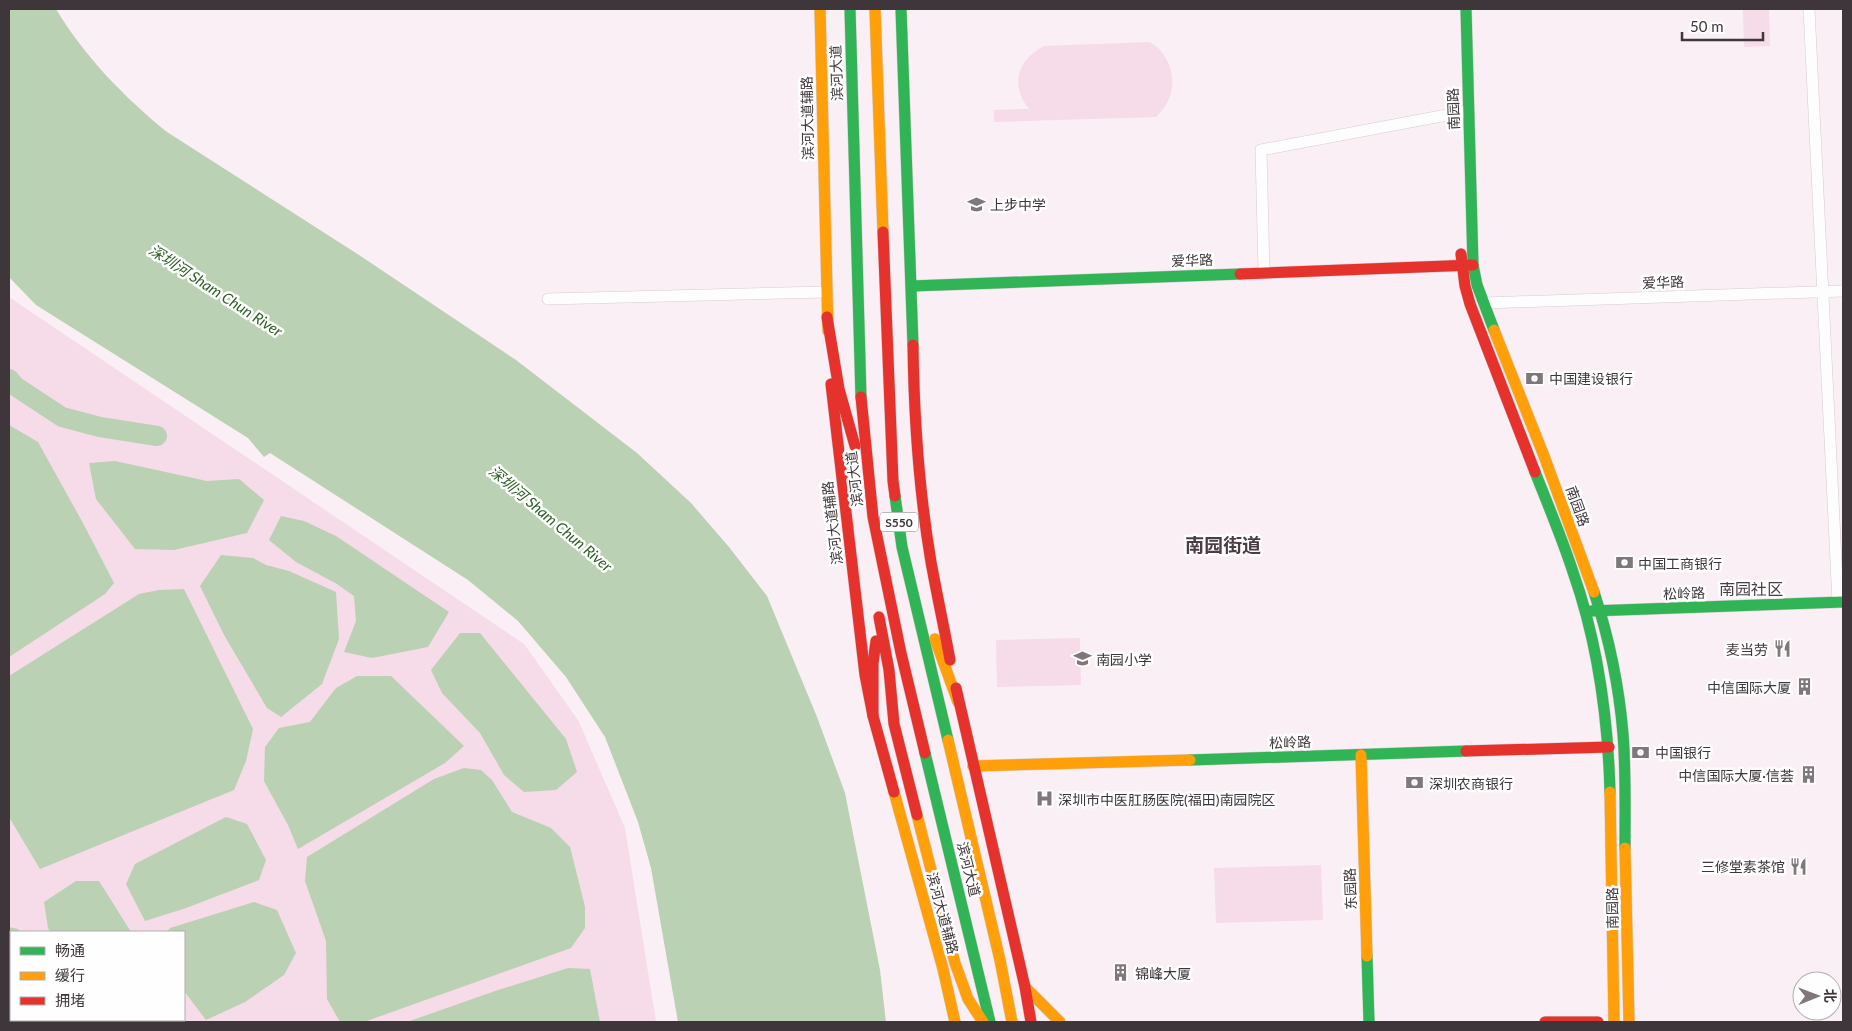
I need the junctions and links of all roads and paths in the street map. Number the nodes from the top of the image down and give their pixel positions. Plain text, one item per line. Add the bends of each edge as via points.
1 (820, 9) edge
2 (850, 9) edge
3 (875, 9) edge
4 (901, 9) edge
5 (1456, 9) edge
6 (1466, 9) edge
7 (1809, 9) edge
8 (1463, 112) junction
9 (1467, 265) junction
10 (1264, 272) junction
11 (912, 286) junction
12 (1843, 291) edge
13 (826, 292) junction
14 (1824, 292) junction
15 (548, 299) dead end
16 (1484, 303) junction
17 (827, 317) junction
18 (873, 517) junction
19 (902, 547) junction
20 (879, 548) junction
21 (1841, 602) edge
22 (1586, 611) junction
23 (1600, 611) junction
24 (879, 617) junction
25 (958, 702) junction
26 (873, 716) junction
27 (1608, 748) junction
28 (1361, 755) junction
29 (973, 766) junction
30 (1025, 987) junction
31 (955, 1022) edge
32 (983, 1022) edge
33 (990, 1022) edge
34 (1012, 1022) edge
35 (1031, 1022) edge
36 (1060, 1022) edge
37 (1369, 1022) edge
38 (1545, 1022) edge
39 (1598, 1022) edge
40 (1614, 1022) edge
41 (1629, 1022) edge

1 - 13 main road, 滨河大道辅路
2 - 18 main road, 滨河大道 / S550 via 860,381
3 - 19 main road, 滨河大道 / S550 via 893,480
4 - 11 main road
5 - 8 main road, 南园路
6 - 8 main road, 南园路
7 - 14 street
8 - 9 main road, 南园路
8 - 10 street via 1262,150
9 - 10 main road, 爱华路
9 - 16 main road, 南园路
9 - 22 main road, 南园路 via 1470,304
10 - 11 main road, 爱华路
11 - 25 main road via 914,402 922,493 931,561
12 - 14 street, 爱华路
13 - 15 street
13 - 17 main road, 滨河大道辅路
14 - 16 street, 爱华路
14 - 21 street
16 - 23 main road, 南园路
17 - 18 main road via 839,389
17 - 26 main road, 滨河大道辅路 via 831,390 865,675
18 - 20 main road, 滨河大道 / S550
19 - 25 main road
19 - 34 main road, 滨河大道 / S550
20 - 24 main road
20 - 33 main road, 滨河大道 / S550
21 - 23 main road, 松岭路
22 - 23 main road, 松岭路
22 - 27 main road, 南园路 via 1606,707
23 - 41 main road, 南园路 via 1623,736
24 - 26 main road
24 - 32 main road via 889,670 894,724 955,963 968,999
25 - 29 main road
26 - 31 main road, 滨河大道辅路
27 - 28 main road, 松岭路
27 - 40 main road, 南园路
28 - 29 main road, 松岭路
28 - 37 main road, 东园路
29 - 30 main road
30 - 35 main road
30 - 36 main road
38 - 39 main road

